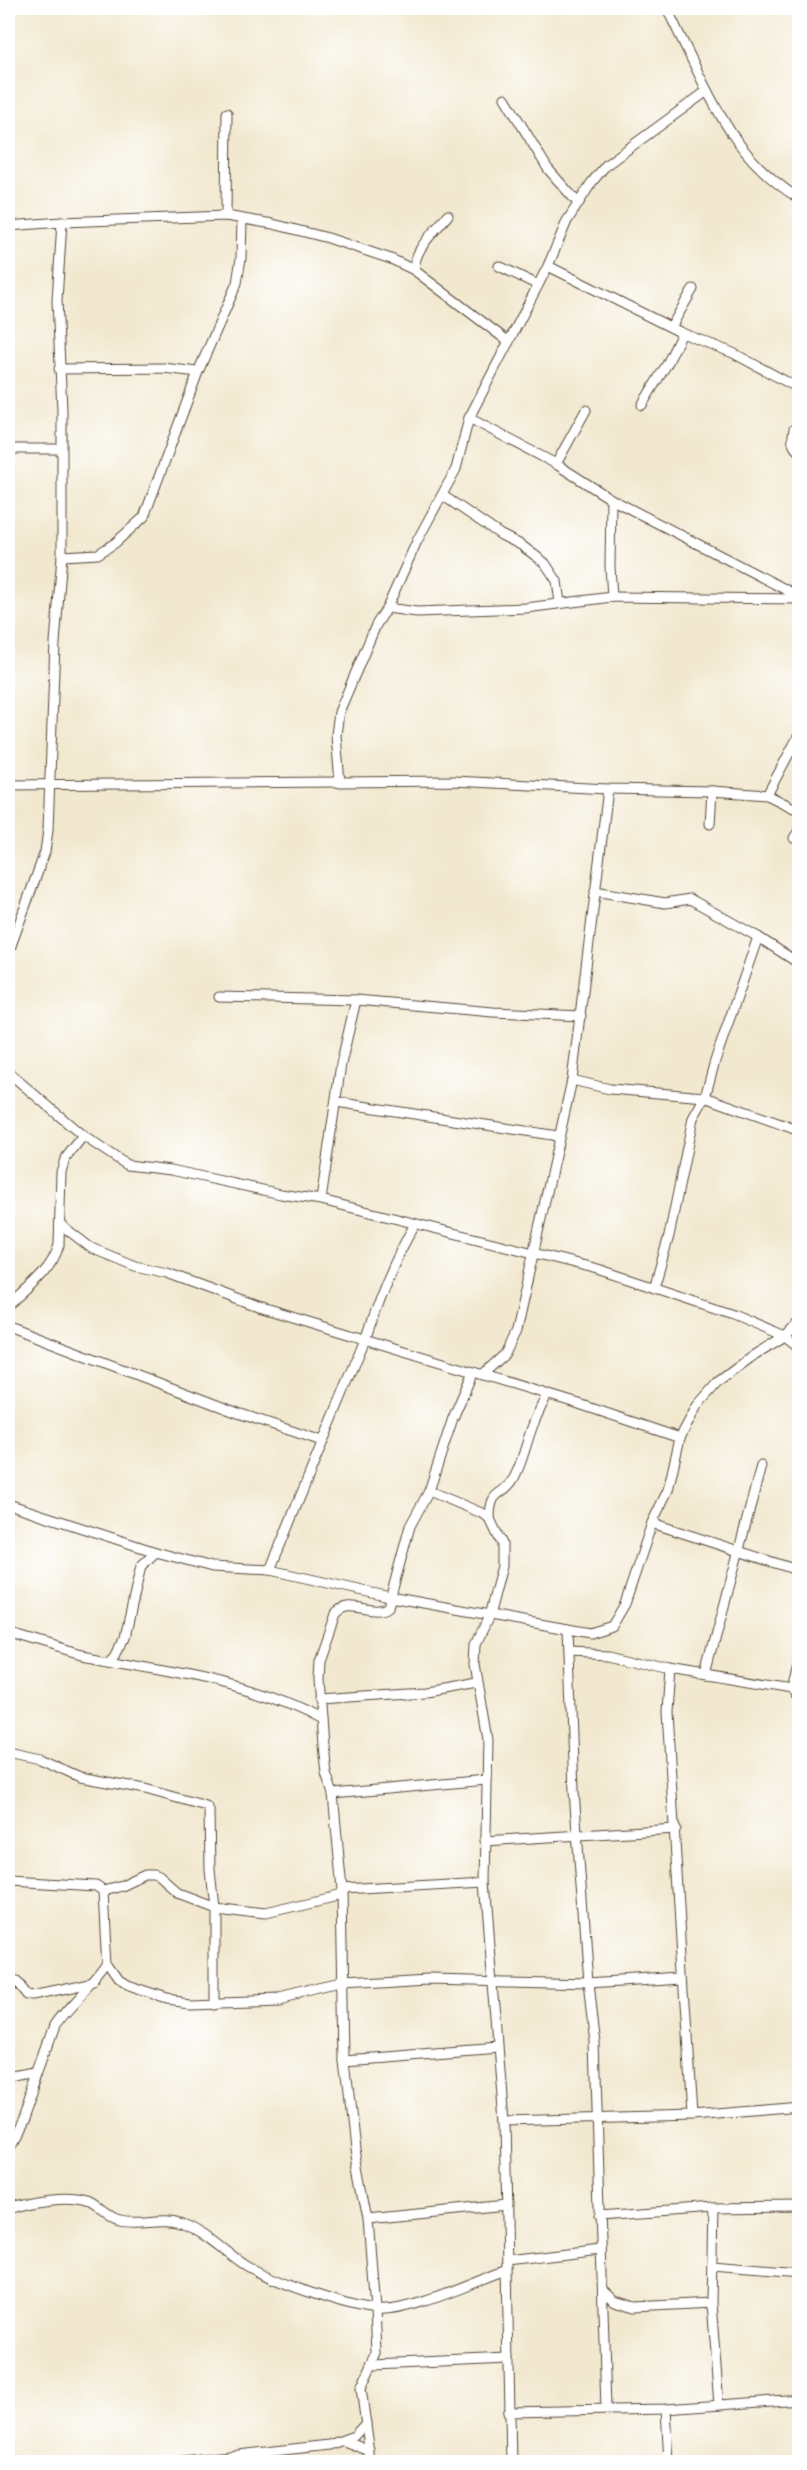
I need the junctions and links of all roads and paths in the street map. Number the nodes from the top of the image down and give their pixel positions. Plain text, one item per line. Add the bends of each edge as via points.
1 (668, 8) edge
2 (707, 91) junction
3 (505, 98) dead end
4 (227, 113) dead end
5 (800, 198) edge
6 (578, 203) junction
7 (226, 216) junction
8 (448, 216) dead end
9 (242, 220) junction
10 (62, 222) junction
11 (8, 226) edge
12 (499, 266) dead end
13 (548, 266) junction
14 (414, 270) junction
15 (538, 285) junction
16 (693, 289) dead end
17 (671, 327) junction
18 (682, 333) junction
19 (509, 342) junction
20 (59, 369) junction
21 (198, 372) junction
22 (800, 389) edge
23 (642, 405) dead end
24 (586, 410) dead end
25 (469, 418) junction
26 (794, 429) dead end
27 (8, 449) edge
28 (61, 449) junction
29 (800, 452) edge
30 (556, 464) junction
31 (442, 495) junction
32 (611, 499) junction
33 (62, 556) junction
34 (612, 597) junction
35 (800, 598) edge
36 (560, 603) junction
37 (387, 608) junction
38 (800, 733) edge
39 (340, 783) junction
40 (8, 785) edge
41 (50, 786) junction
42 (608, 789) junction
43 (712, 791) junction
44 (767, 795) junction
45 (800, 811) edge
46 (710, 824) dead end
47 (800, 829) edge
48 (794, 838) dead end
49 (595, 891) junction
50 (759, 938) junction
51 (8, 954) edge
52 (800, 964) edge
53 (219, 998) dead end
54 (356, 1000) junction
55 (581, 1016) junction
56 (8, 1072) edge
57 (572, 1080) junction
58 (705, 1097) junction
59 (336, 1102) junction
60 (800, 1131) edge
61 (83, 1136) junction
62 (558, 1136) junction
63 (321, 1200) junction
64 (60, 1224) junction
65 (415, 1224) junction
66 (535, 1253) junction
67 (654, 1288) junction
68 (8, 1307) edge
69 (800, 1321) edge
70 (8, 1326) edge
71 (785, 1336) junction
72 (366, 1337) junction
73 (800, 1348) edge
74 (478, 1374) junction
75 (547, 1395) junction
76 (680, 1438) junction
77 (322, 1441) junction
78 (761, 1466) dead end
79 (429, 1491) junction
80 (8, 1504) edge
81 (490, 1519) junction
82 (652, 1523) junction
83 (738, 1550) junction
84 (156, 1552) junction
85 (270, 1570) junction
86 (800, 1571) edge
87 (390, 1597) junction
88 (489, 1616) junction
89 (568, 1629) junction
90 (8, 1633) edge
91 (800, 1650) edge
92 (570, 1652) junction
93 (110, 1660) junction
94 (670, 1669) junction
95 (706, 1675) junction
96 (476, 1683) junction
97 (796, 1695) edge
98 (319, 1699) junction
99 (321, 1720) junction
100 (8, 1752) edge
101 (486, 1780) junction
102 (333, 1794) junction
103 (676, 1829) junction
104 (577, 1834) junction
105 (484, 1841) junction
106 (8, 1881) edge
107 (485, 1882) junction
108 (103, 1891) junction
109 (342, 1892) junction
110 (214, 1907) junction
111 (107, 1964) junction
112 (682, 1977) junction
113 (492, 1979) junction
114 (8, 1980) edge
115 (95, 1983) junction
116 (588, 1983) junction
117 (344, 1984) junction
118 (214, 2002) junction
119 (497, 2047) junction
120 (345, 2059) junction
121 (38, 2073) junction
122 (8, 2079) edge
123 (800, 2107) edge
124 (692, 2116) junction
125 (598, 2117) junction
126 (504, 2121) junction
127 (8, 2147) edge
128 (506, 2205) junction
129 (800, 2207) edge
130 (713, 2208) junction
131 (8, 2209) edge
132 (599, 2216) junction
133 (368, 2219) junction
134 (600, 2250) junction
135 (507, 2265) junction
136 (712, 2266) junction
137 (800, 2273) edge
138 (603, 2290) junction
139 (711, 2303) junction
140 (375, 2310) junction
141 (509, 2359) junction
142 (374, 2365) junction
143 (800, 2399) edge
144 (719, 2405) junction
145 (606, 2409) junction
146 (666, 2409) junction
147 (508, 2412) junction
148 (366, 2423) junction
149 (344, 2440) junction
150 (369, 2451) junction
151 (174, 2463) edge
152 (370, 2463) edge
153 (511, 2463) edge
154 (669, 2463) edge

1 - 2 street
2 - 5 street via 733,138 760,171
2 - 6 street via 606,165
3 - 6 street via 548,169
4 - 7 street
6 - 13 street
7 - 9 street
7 - 10 street
8 - 14 street via 418,251
9 - 14 street via 328,238
9 - 21 street via 242,258 237,283
10 - 11 street
10 - 20 street via 57,300
12 - 15 street
13 - 15 street
13 - 17 street
14 - 19 street
15 - 19 street
16 - 17 street
17 - 18 street
18 - 22 street via 733,353
18 - 23 street
19 - 25 street
20 - 21 street via 163,368
20 - 28 street
21 - 33 street via 144,517 98,554
24 - 30 street
25 - 30 street
25 - 31 street via 456,469
26 - 29 street via 792,442
27 - 28 street
28 - 33 street
30 - 32 street
31 - 36 street via 544,563 557,581
31 - 37 street
32 - 34 street
32 - 35 street
33 - 41 street
34 - 35 street
34 - 36 street
36 - 37 street via 417,612
37 - 39 street via 339,712 336,735
38 - 44 street
39 - 41 street
39 - 42 street via 454,781
40 - 41 street
41 - 51 street via 45,852
42 - 43 street
42 - 49 street
43 - 44 street
43 - 46 street
44 - 45 street
47 - 48 street
49 - 50 street via 665,903 690,899
49 - 55 street
50 - 52 street
50 - 58 street
53 - 54 street
54 - 55 street
54 - 59 street
55 - 57 street
56 - 61 street
57 - 58 street via 610,1089
57 - 62 street
58 - 60 street
58 - 67 street via 693,1118
59 - 62 street
59 - 63 street
61 - 63 street via 127,1166 171,1170
61 - 64 street via 65,1159 61,1172
62 - 66 street
63 - 65 street
64 - 68 street via 56,1255 48,1268
64 - 72 street via 91,1248 135,1266
65 - 66 street
65 - 72 street via 399,1252
66 - 67 street
66 - 74 street via 512,1344
67 - 71 street
69 - 71 street
70 - 77 street
71 - 73 street
71 - 76 street via 718,1383 697,1406
72 - 74 street
72 - 77 street
74 - 75 street
74 - 79 street via 453,1418
75 - 76 street
75 - 81 street via 510,1486 492,1500
76 - 82 street via 668,1490
77 - 85 street
78 - 83 street
79 - 81 street via 469,1506
79 - 87 street via 410,1526
80 - 84 street
81 - 88 street via 502,1544 502,1566
82 - 83 street
82 - 89 street via 625,1604 612,1626 590,1633
83 - 86 street
83 - 95 street
84 - 85 street via 212,1567
84 - 93 street via 141,1566 125,1638
85 - 87 street
87 - 88 street
87 - 98 street via 384,1610 345,1606 335,1614 319,1660
88 - 89 street
88 - 96 street via 476,1644
89 - 92 street
90 - 93 street
91 - 97 street
92 - 94 street via 617,1656
92 - 104 street
93 - 99 street via 231,1684
94 - 95 street
94 - 103 street via 667,1712
95 - 97 street
96 - 98 street via 425,1692
96 - 101 street via 488,1740
98 - 99 street
99 - 102 street via 326,1773
100 - 110 street via 40,1759 80,1777 206,1806 210,1813
101 - 102 street
101 - 105 street
102 - 109 street
103 - 104 street
103 - 112 street
104 - 105 street
104 - 116 street
105 - 107 street
106 - 108 street via 85,1884
107 - 109 street
107 - 113 street
108 - 110 street via 154,1875 177,1893
108 - 111 street
109 - 110 street via 276,1912
109 - 117 street
110 - 118 street
111 - 115 street
111 - 118 street via 119,1981 141,1991 174,2000
112 - 116 street
112 - 124 street
113 - 116 street
113 - 117 street
113 - 119 street
114 - 115 street via 14,1980 26,1995 32,1996
115 - 121 street via 55,2026
116 - 125 street
117 - 118 street via 276,1999
117 - 120 street
119 - 120 street
119 - 126 street
120 - 133 street via 355,2150
121 - 122 street
121 - 127 street
123 - 124 street
124 - 125 street
125 - 126 street
125 - 132 street
126 - 128 street
128 - 133 street
128 - 135 street
129 - 130 street
130 - 132 street
130 - 136 street
131 - 140 street via 73,2199 90,2202 123,2221 162,2218 180,2222 196,2228 245,2265 276,2279
132 - 134 street
133 - 140 street
134 - 135 street
134 - 138 street
135 - 140 street via 409,2306
135 - 141 street
136 - 137 street
136 - 139 street
138 - 139 street via 615,2301 635,2307
138 - 145 street
139 - 144 street
140 - 142 street
141 - 142 street
141 - 147 street
142 - 148 street via 361,2388
143 - 144 street
144 - 146 street
145 - 146 street
145 - 147 street
146 - 154 street
147 - 153 street
148 - 149 street
148 - 150 street
149 - 150 street
149 - 151 street
150 - 152 street

